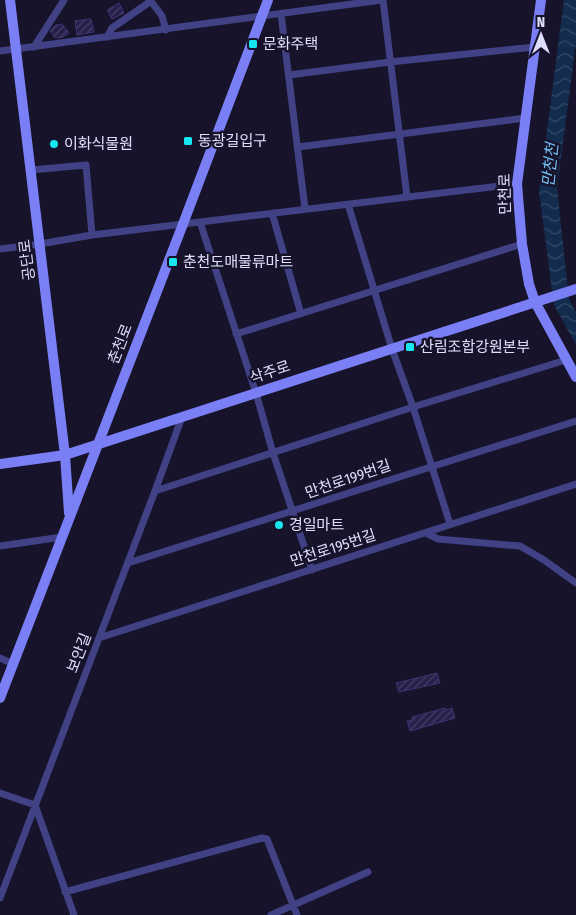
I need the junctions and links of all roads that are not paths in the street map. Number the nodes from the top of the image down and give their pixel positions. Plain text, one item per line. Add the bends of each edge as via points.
1 (10, 0) edge
2 (64, 0) edge
3 (267, 0) edge
4 (382, 0) edge
5 (541, 0) edge
6 (150, 1) edge
7 (281, 14) junction
8 (260, 18) junction
9 (166, 30) junction
10 (107, 37) junction
11 (34, 47) junction
12 (535, 47) junction
13 (16, 50) junction
14 (0, 52) edge
15 (390, 62) junction
16 (289, 75) junction
17 (526, 118) junction
18 (399, 134) junction
19 (298, 146) junction
20 (31, 170) junction
21 (517, 184) junction
22 (406, 197) junction
23 (348, 204) junction
24 (305, 209) junction
25 (272, 213) junction
26 (200, 222) junction
27 (183, 224) junction
28 (92, 235) junction
29 (40, 244) junction
30 (522, 244) junction
31 (0, 249) edge
32 (375, 289) junction
33 (576, 289) edge
34 (535, 302) junction
35 (302, 314) junction
36 (236, 334) junction
37 (392, 350) junction
38 (566, 360) junction
39 (576, 377) edge
40 (256, 393) junction
41 (414, 407) junction
42 (182, 416) junction
43 (576, 421) edge
44 (97, 445) junction
45 (273, 454) junction
46 (65, 455) junction
47 (0, 464) edge
48 (433, 466) junction
49 (576, 484) edge
50 (156, 491) junction
51 (293, 512) junction
52 (70, 517) junction
53 (450, 524) junction
54 (426, 533) junction
55 (62, 538) junction
56 (0, 546) edge
57 (128, 563) junction
58 (312, 570) junction
59 (576, 583) edge
60 (99, 638) junction
61 (0, 658) edge
62 (13, 664) junction
63 (0, 698) edge
64 (0, 793) edge
65 (36, 805) junction
66 (368, 872) dead end
67 (65, 892) junction
68 (0, 898) edge
69 (293, 905) junction
70 (74, 915) edge
71 (271, 915) edge
72 (297, 915) edge

1 - 13 street, 공단로
2 - 11 street
3 - 8 street, 춘천로
4 - 7 street
4 - 15 street
5 - 12 street, 만천로
6 - 9 street via 162,16
6 - 10 street via 112,28
7 - 8 street
7 - 16 street
8 - 9 street
8 - 27 street, 춘천로
9 - 10 street
10 - 11 street
11 - 13 street
12 - 15 street
12 - 17 street, 만천로
13 - 14 street
13 - 20 street, 공단로
15 - 16 street
15 - 18 street
16 - 19 street
17 - 18 street
17 - 21 street, 만천로
18 - 19 street
18 - 22 street
19 - 24 street
20 - 28 street via 86,165
20 - 29 street, 공단로
21 - 22 street
21 - 30 street, 만천로
22 - 23 street
23 - 24 street
23 - 32 street
24 - 25 street
25 - 26 street
25 - 35 street
26 - 27 street
26 - 36 street
27 - 28 street
27 - 44 street, 춘천로
28 - 29 street
29 - 31 street
29 - 46 street, 공단로
30 - 32 street
30 - 34 street, 만천로
32 - 35 street
32 - 37 street
33 - 34 street, 삭주로
34 - 37 street, 삭주로
34 - 38 street, 만천로
35 - 36 street
36 - 40 street
37 - 40 street, 삭주로
37 - 41 street
38 - 39 street, 만천로
38 - 41 street
40 - 42 street, 삭주로
40 - 45 street
41 - 45 street
41 - 48 street
42 - 44 street, 삭주로
42 - 50 street, 보안길
43 - 48 street, 만천로199번길
44 - 46 street, 삭주로
44 - 52 street, 춘천로
45 - 50 street
45 - 51 street
46 - 47 street, 삭주로
46 - 52 street, 공단로
48 - 51 street, 만천로199번길
48 - 53 street
49 - 53 street, 만천로195번길
50 - 57 street, 보안길
51 - 57 street, 만천로199번길
51 - 58 street
52 - 55 street, 춘천로
53 - 54 street, 만천로195번길
54 - 58 street, 만천로195번길
54 - 59 street via 438,539 520,546
55 - 56 street
55 - 62 street, 춘천로
57 - 60 street, 보안길
58 - 60 street, 만천로195번길
60 - 65 street, 보안길
61 - 62 street
62 - 63 street, 춘천로
64 - 65 street
65 - 67 street
65 - 68 street, 보안길
66 - 69 street
67 - 69 street via 262,838 267,839
67 - 70 street
69 - 71 street
69 - 72 street

